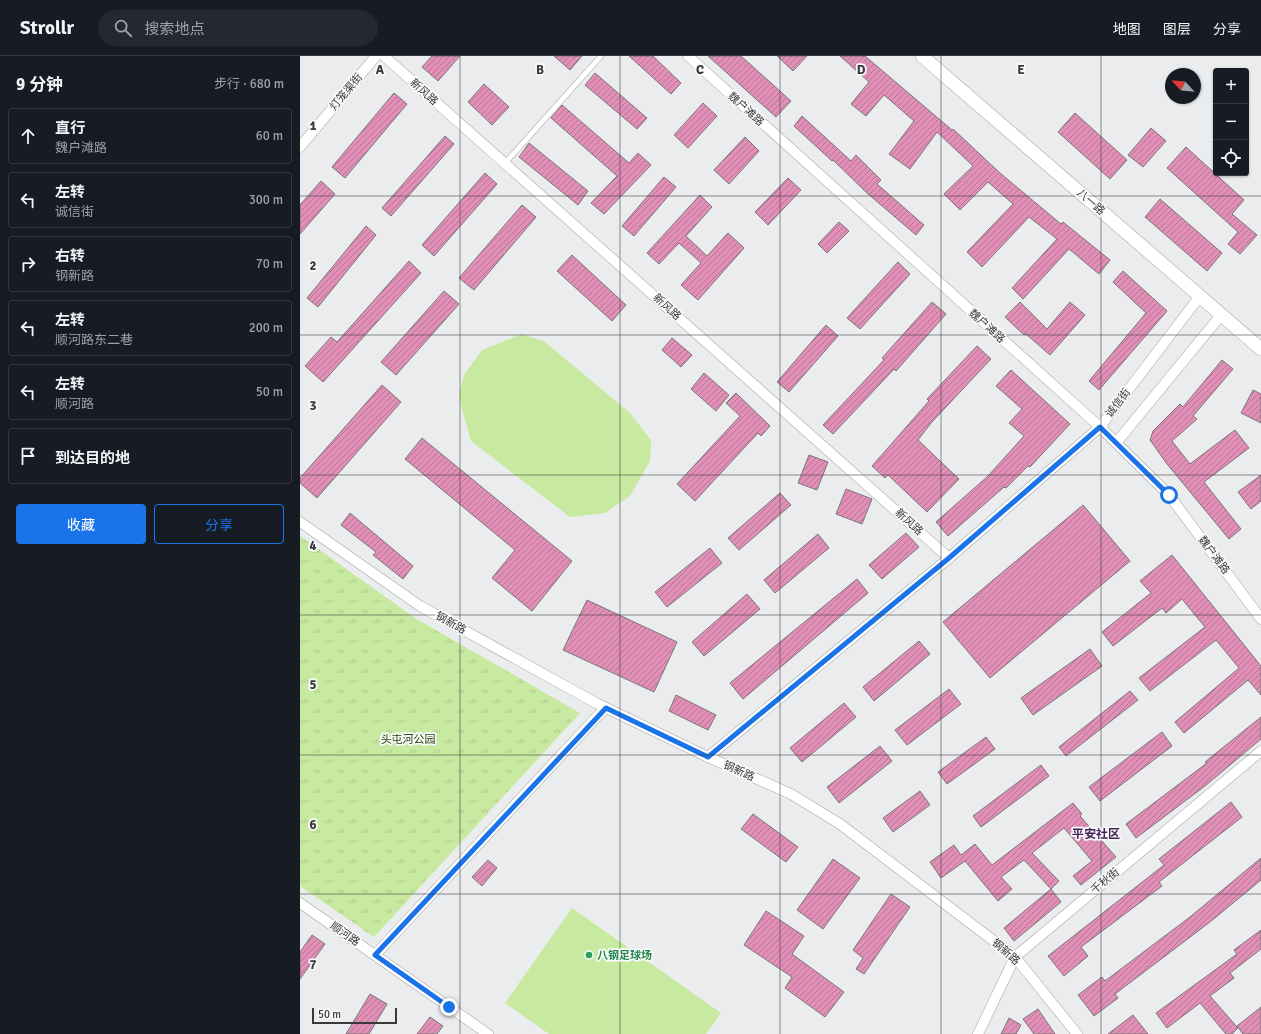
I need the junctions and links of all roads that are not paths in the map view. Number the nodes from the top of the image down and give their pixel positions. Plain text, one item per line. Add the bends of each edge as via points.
1 (376, 56) edge
2 (384, 56) edge
3 (601, 56) edge
4 (688, 56) edge
5 (922, 56) edge
6 (300, 147) edge
7 (505, 163) junction
8 (1200, 296) junction
9 (1222, 314) junction
10 (1261, 349) edge
11 (1100, 427) junction
12 (1116, 443) junction
13 (300, 522) edge
14 (949, 558) junction
15 (1261, 619) edge
16 (606, 708) junction
17 (1261, 751) edge
18 (708, 757) junction
19 (300, 903) edge
20 (375, 955) junction
21 (1015, 957) junction
22 (488, 1034) edge
23 (978, 1034) edge
24 (1077, 1034) edge

1 - 6 street, 灯笼渠街
2 - 7 street, 新风路
3 - 7 lane
4 - 11 street, 魏户滩路
5 - 8 street, 八一路
7 - 14 street, 新风路
8 - 9 street, 八一路
8 - 11 street, 诚信街
9 - 10 street, 八一路
9 - 12 street
11 - 12 street, 魏户滩路
11 - 14 street, 诚信街
12 - 15 street, 魏户滩路 via 1169,495
13 - 16 street, 钢新路 via 420,606
14 - 18 street, 诚信街
16 - 18 street, 钢新路
16 - 20 street
17 - 21 street, 千秋街
18 - 21 street, 钢新路 via 791,794 840,824
19 - 20 street, 顺河路
20 - 22 street, 顺河路
21 - 23 street, 千秋街
21 - 24 street, 钢新路

